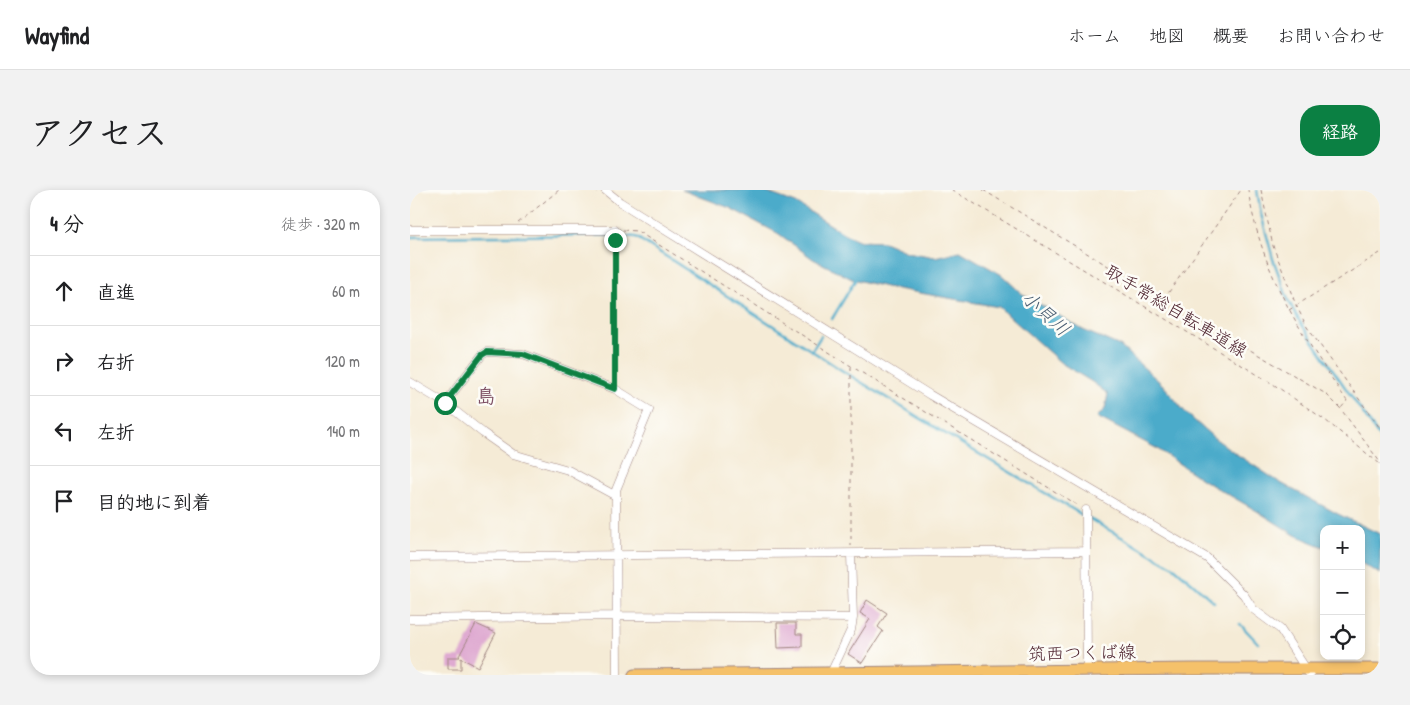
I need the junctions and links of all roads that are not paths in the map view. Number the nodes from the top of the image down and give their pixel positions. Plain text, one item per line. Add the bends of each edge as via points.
1 (605, 190) edge
2 (410, 230) edge
3 (615, 230) road end
4 (410, 382) edge
5 (445, 403) junction
6 (616, 496) junction
7 (1086, 515) road end
8 (1086, 551) junction
9 (618, 554) junction
10 (852, 554) junction
11 (410, 557) edge
12 (617, 616) junction
13 (410, 618) edge
14 (853, 618) junction
15 (1380, 669) edge
16 (1087, 670) junction
17 (1188, 672) edge
18 (1259, 672) edge
19 (1307, 672) edge
20 (831, 673) junction
21 (978, 673) edge
22 (764, 674) edge
23 (617, 675) edge
24 (634, 675) edge

1 - 19 street via 930,395 1207,558 1244,595 1253,609 1280,628
2 - 3 street
4 - 5 street
5 - 6 street via 513,454 568,470
5 - 6 street via 487,352 523,354 615,389 649,410
6 - 9 street
7 - 8 street
8 - 10 street
8 - 16 street
9 - 10 street
9 - 11 street
9 - 12 street
10 - 14 street
12 - 13 street
12 - 14 street
12 - 23 street
14 - 20 street via 848,641
15 - 19 main road, 筑西つくば線
16 - 17 main road, 筑西つくば線
16 - 21 main road, 筑西つくば線
17 - 18 main road, 筑西つくば線
18 - 19 main road, 筑西つくば線
20 - 21 main road, 筑西つくば線
20 - 22 main road, 筑西つくば線
22 - 24 main road, 筑西つくば線

